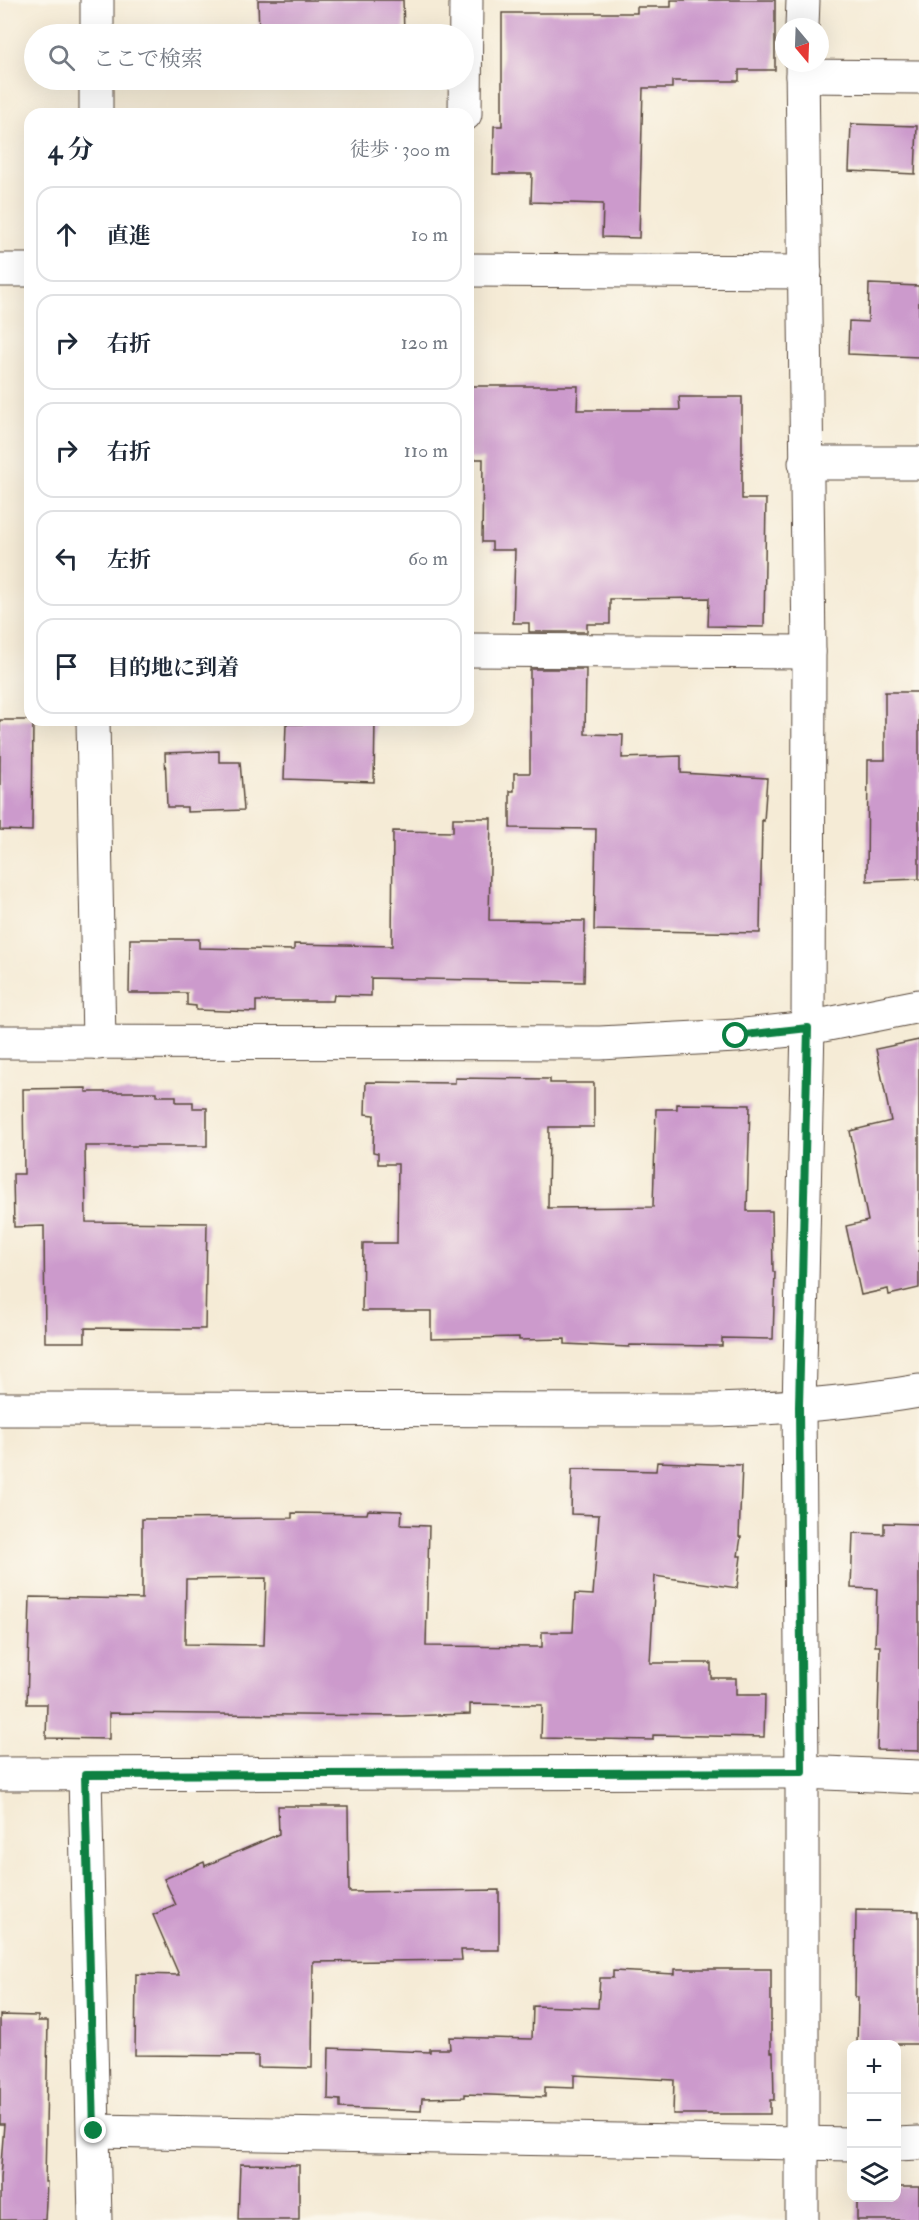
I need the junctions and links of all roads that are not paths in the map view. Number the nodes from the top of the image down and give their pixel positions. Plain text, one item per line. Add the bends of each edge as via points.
1 (97, 0) edge
2 (466, 0) edge
3 (803, 0) edge
4 (802, 18) edge
5 (97, 24) edge
6 (466, 24) edge
7 (802, 72) edge
8 (829, 72) edge
9 (919, 77) edge
10 (96, 90) edge
11 (465, 90) edge
12 (96, 108) edge
13 (465, 108) edge
14 (0, 270) edge
15 (24, 270) edge
16 (474, 270) edge
17 (805, 272) junction
18 (805, 463) junction
19 (919, 463) edge
20 (474, 650) edge
21 (809, 652) junction
22 (93, 726) edge
23 (919, 1006) edge
24 (808, 1028) junction
25 (0, 1042) edge
26 (99, 1043) junction
27 (919, 1391) edge
28 (799, 1407) junction
29 (0, 1409) edge
30 (802, 1772) junction
31 (0, 1774) edge
32 (85, 1775) junction
33 (919, 1777) edge
34 (94, 2131) junction
35 (801, 2144) junction
36 (847, 2144) edge
37 (901, 2144) edge
38 (919, 2144) edge
39 (95, 2220) edge
40 (802, 2220) edge

1 - 5 street
2 - 6 street
3 - 4 street
7 - 17 street
8 - 9 street
10 - 12 street
11 - 13 street
14 - 15 street
16 - 17 street
17 - 18 street
18 - 19 street
18 - 21 street
20 - 21 street
21 - 24 street
22 - 26 street
23 - 24 street
24 - 26 street via 600,1043
24 - 28 street
25 - 26 street
27 - 28 street
28 - 29 street
28 - 30 street
30 - 32 street
30 - 33 street
30 - 35 street
31 - 32 street
32 - 34 street
34 - 35 street
34 - 39 street
35 - 36 street
35 - 40 street
37 - 38 street

